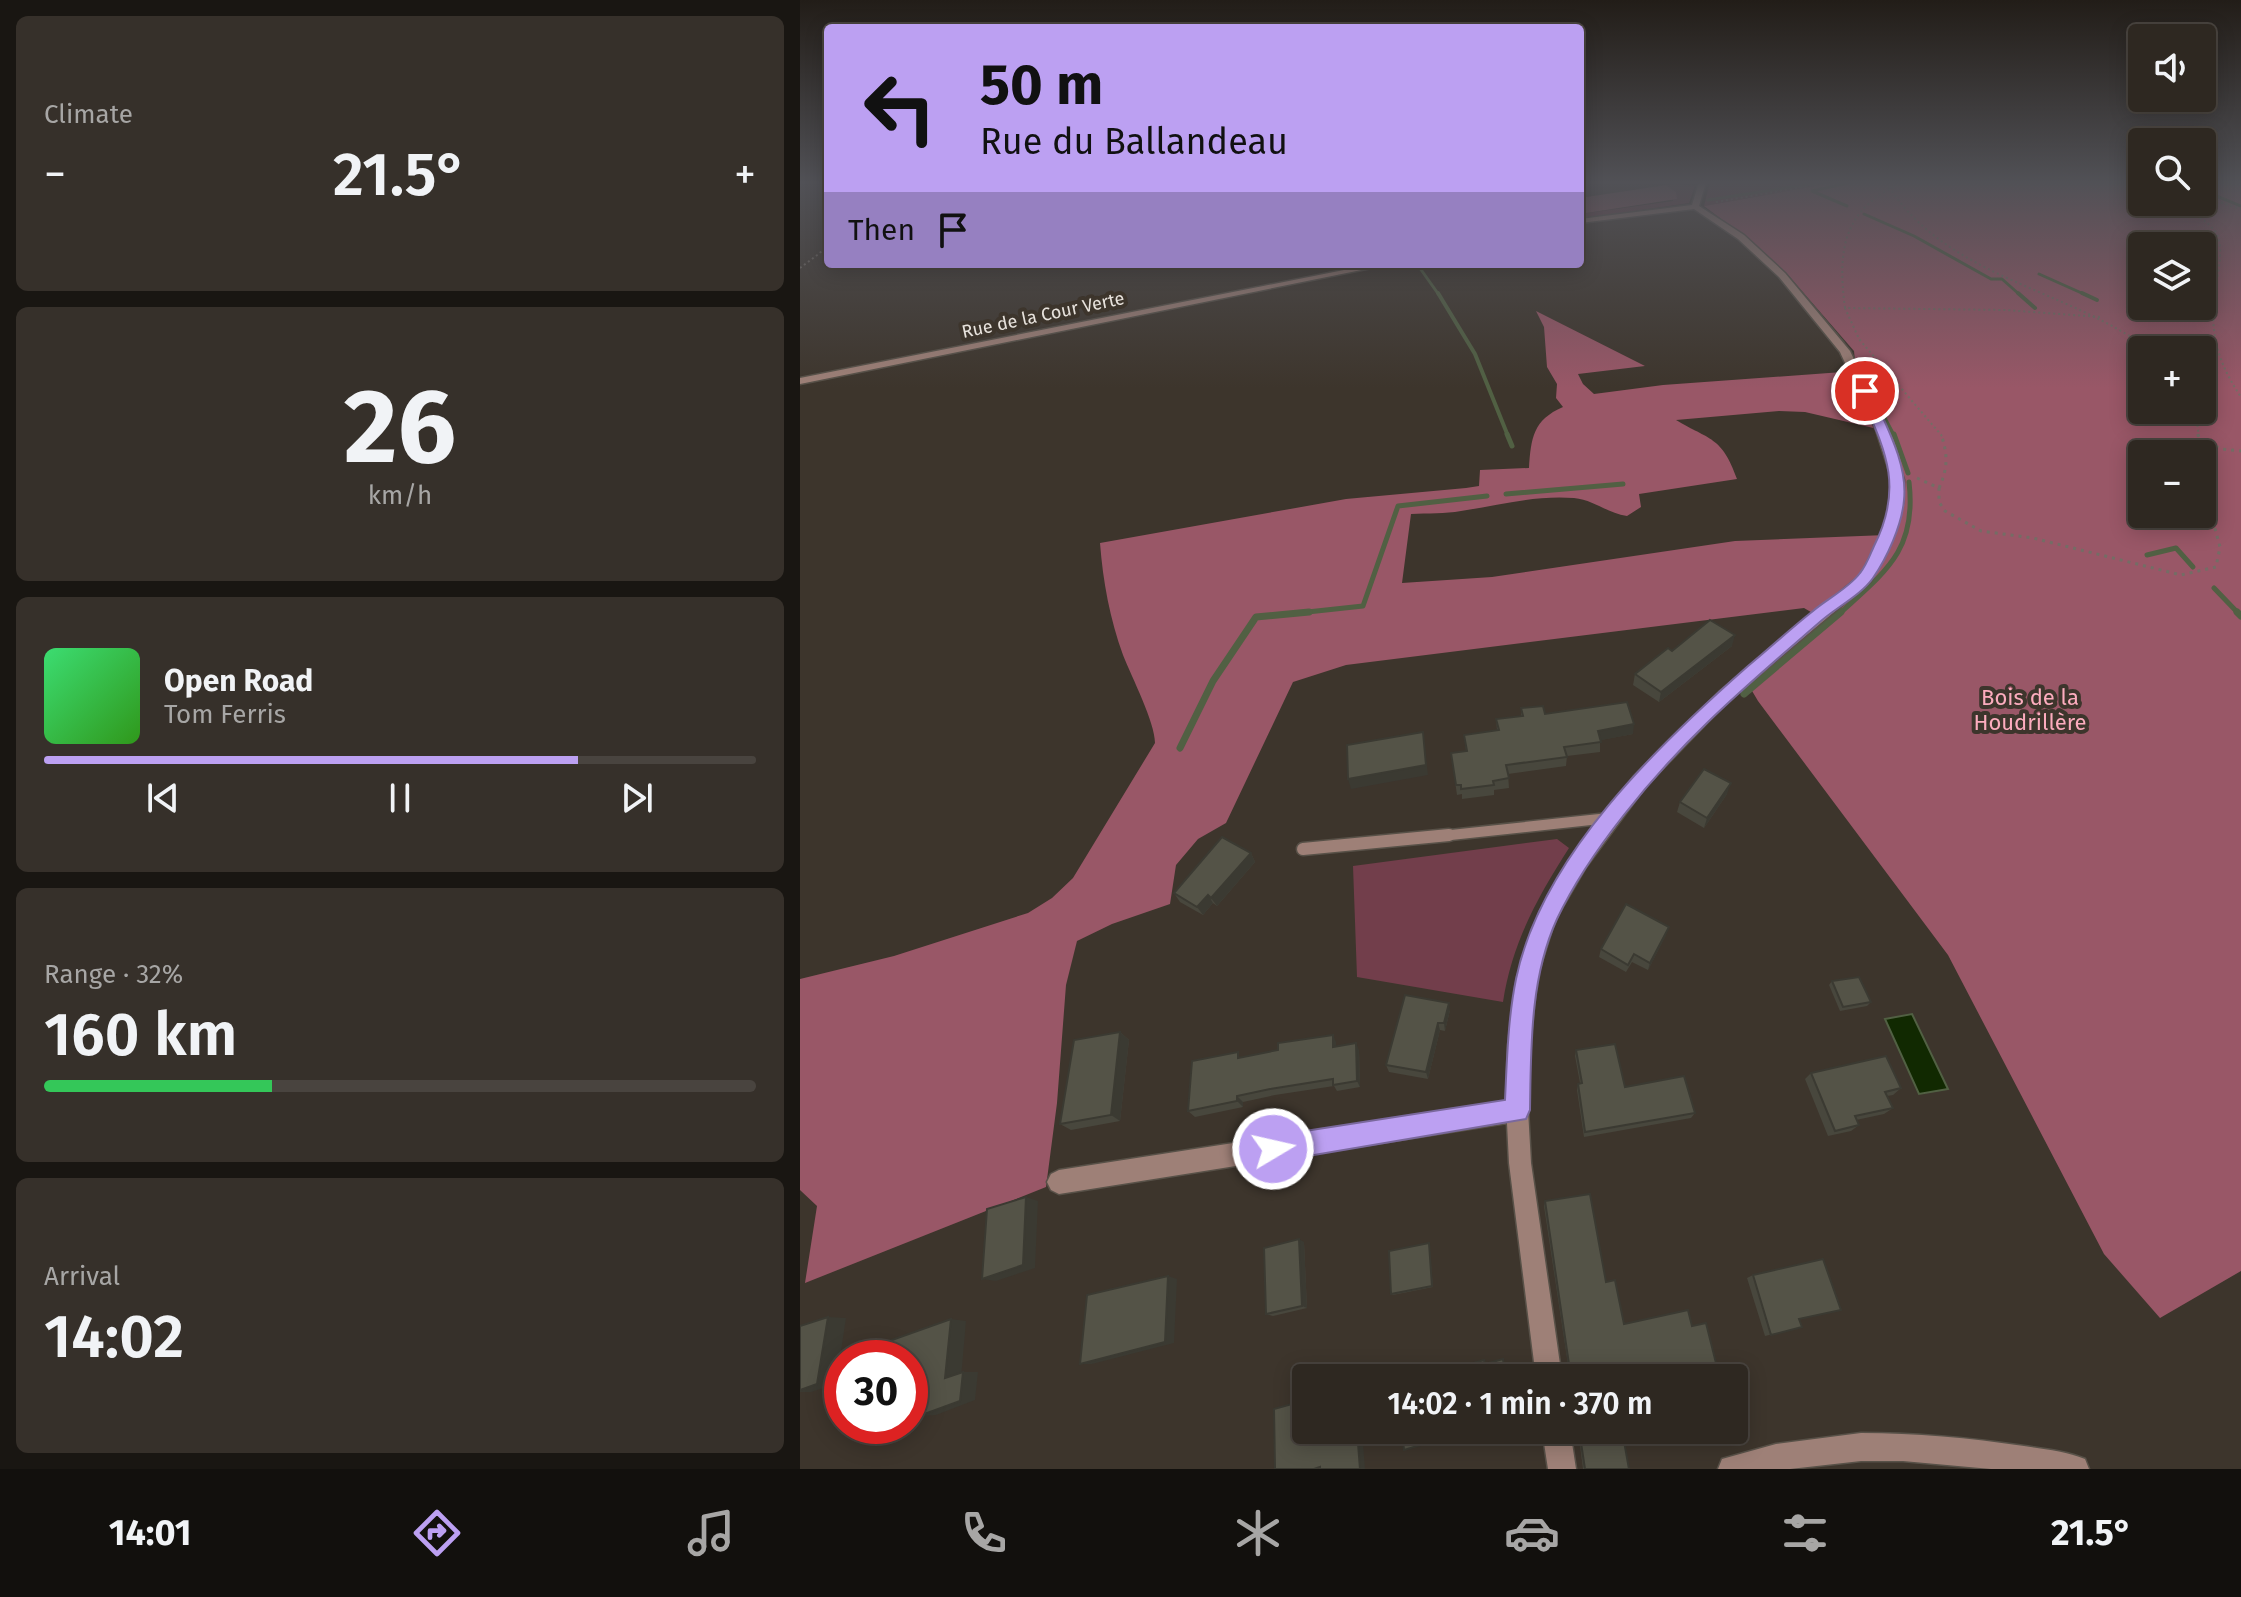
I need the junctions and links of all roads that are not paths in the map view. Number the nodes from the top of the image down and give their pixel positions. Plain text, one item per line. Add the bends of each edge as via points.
1 (1756, 251) edge
2 (1367, 268) edge
3 (800, 381) edge
4 (1609, 818) junction
5 (1303, 849) dead end
6 (1517, 1110) junction
7 (1059, 1182) dead end
8 (1547, 1364) edge
9 (1558, 1444) edge
10 (1562, 1469) edge
11 (1732, 1469) edge
12 (2075, 1469) edge

1 - 4 street via 1845,351 1882,430 1896,475 1893,519 1866,578 1708,711
2 - 3 street, Rue de la Cour Verte
4 - 5 lane
4 - 6 street via 1560,892 1535,946 1519,1045
6 - 7 street
6 - 8 street
9 - 10 street
11 - 12 street via 1788,1454 1863,1444

